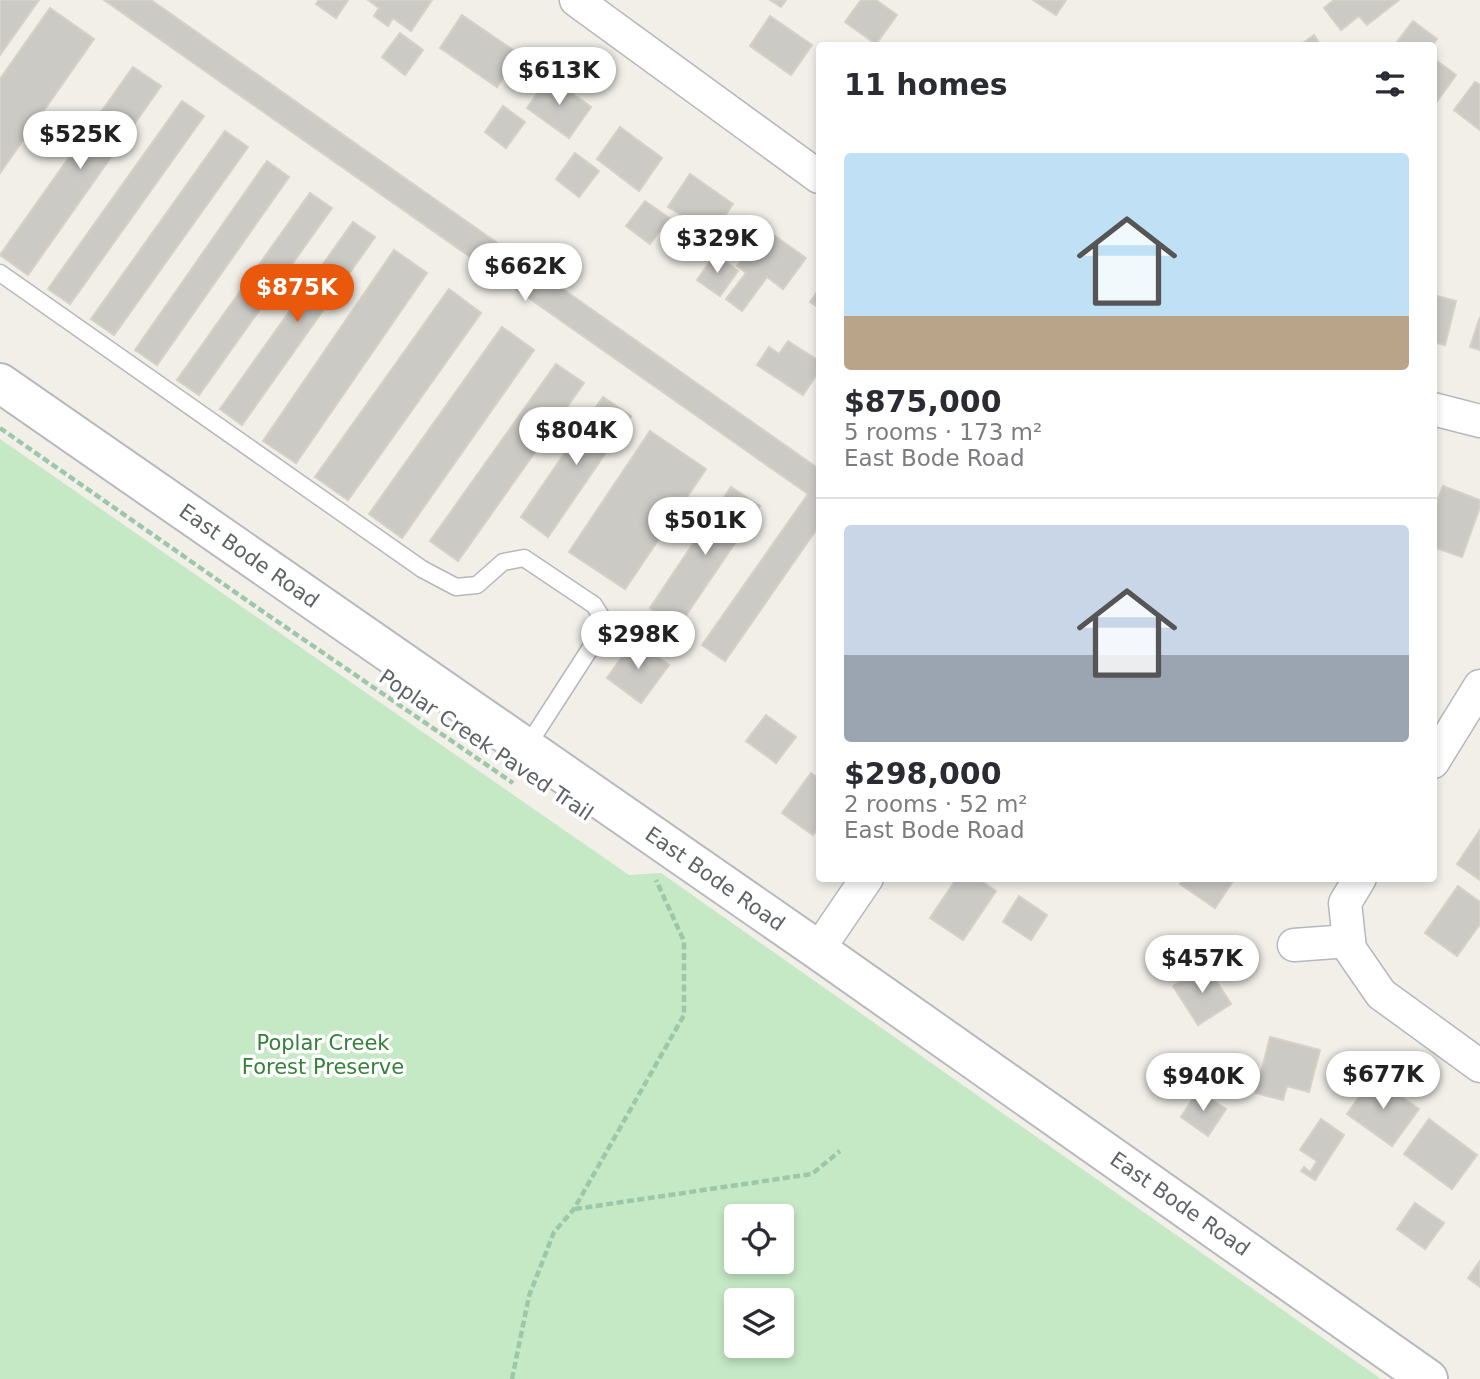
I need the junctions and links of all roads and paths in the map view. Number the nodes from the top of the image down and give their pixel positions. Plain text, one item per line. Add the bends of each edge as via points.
1 (576, 0) edge
2 (816, 175) edge
3 (0, 273) edge
4 (0, 383) edge
5 (1437, 410) edge
6 (1480, 421) edge
7 (0, 428) edge
8 (1480, 686) edge
9 (526, 748) junction
10 (1437, 756) edge
11 (523, 790) dead end
12 (647, 874) dead end
13 (864, 882) edge
14 (1358, 882) edge
15 (1294, 945) dead end
16 (1350, 945) junction
17 (818, 950) junction
18 (1480, 1066) edge
19 (840, 1152) dead end
20 (574, 1209) junction
21 (512, 1379) edge
22 (1428, 1379) edge

1 - 2 street
3 - 9 lane via 422,569 456,587 477,585 503,562 524,558 594,605 606,624
4 - 9 street, East Bode Road
5 - 6 street
7 - 11 path, Poplar Creek Paved Trail
8 - 10 street
9 - 17 street, East Bode Road
12 - 20 path via 658,882 684,941 684,1015
13 - 17 street
14 - 16 street via 1345,903
15 - 16 street
16 - 18 street via 1381,994
17 - 22 street, East Bode Road
19 - 20 path via 811,1174
20 - 21 path via 554,1232 528,1296

